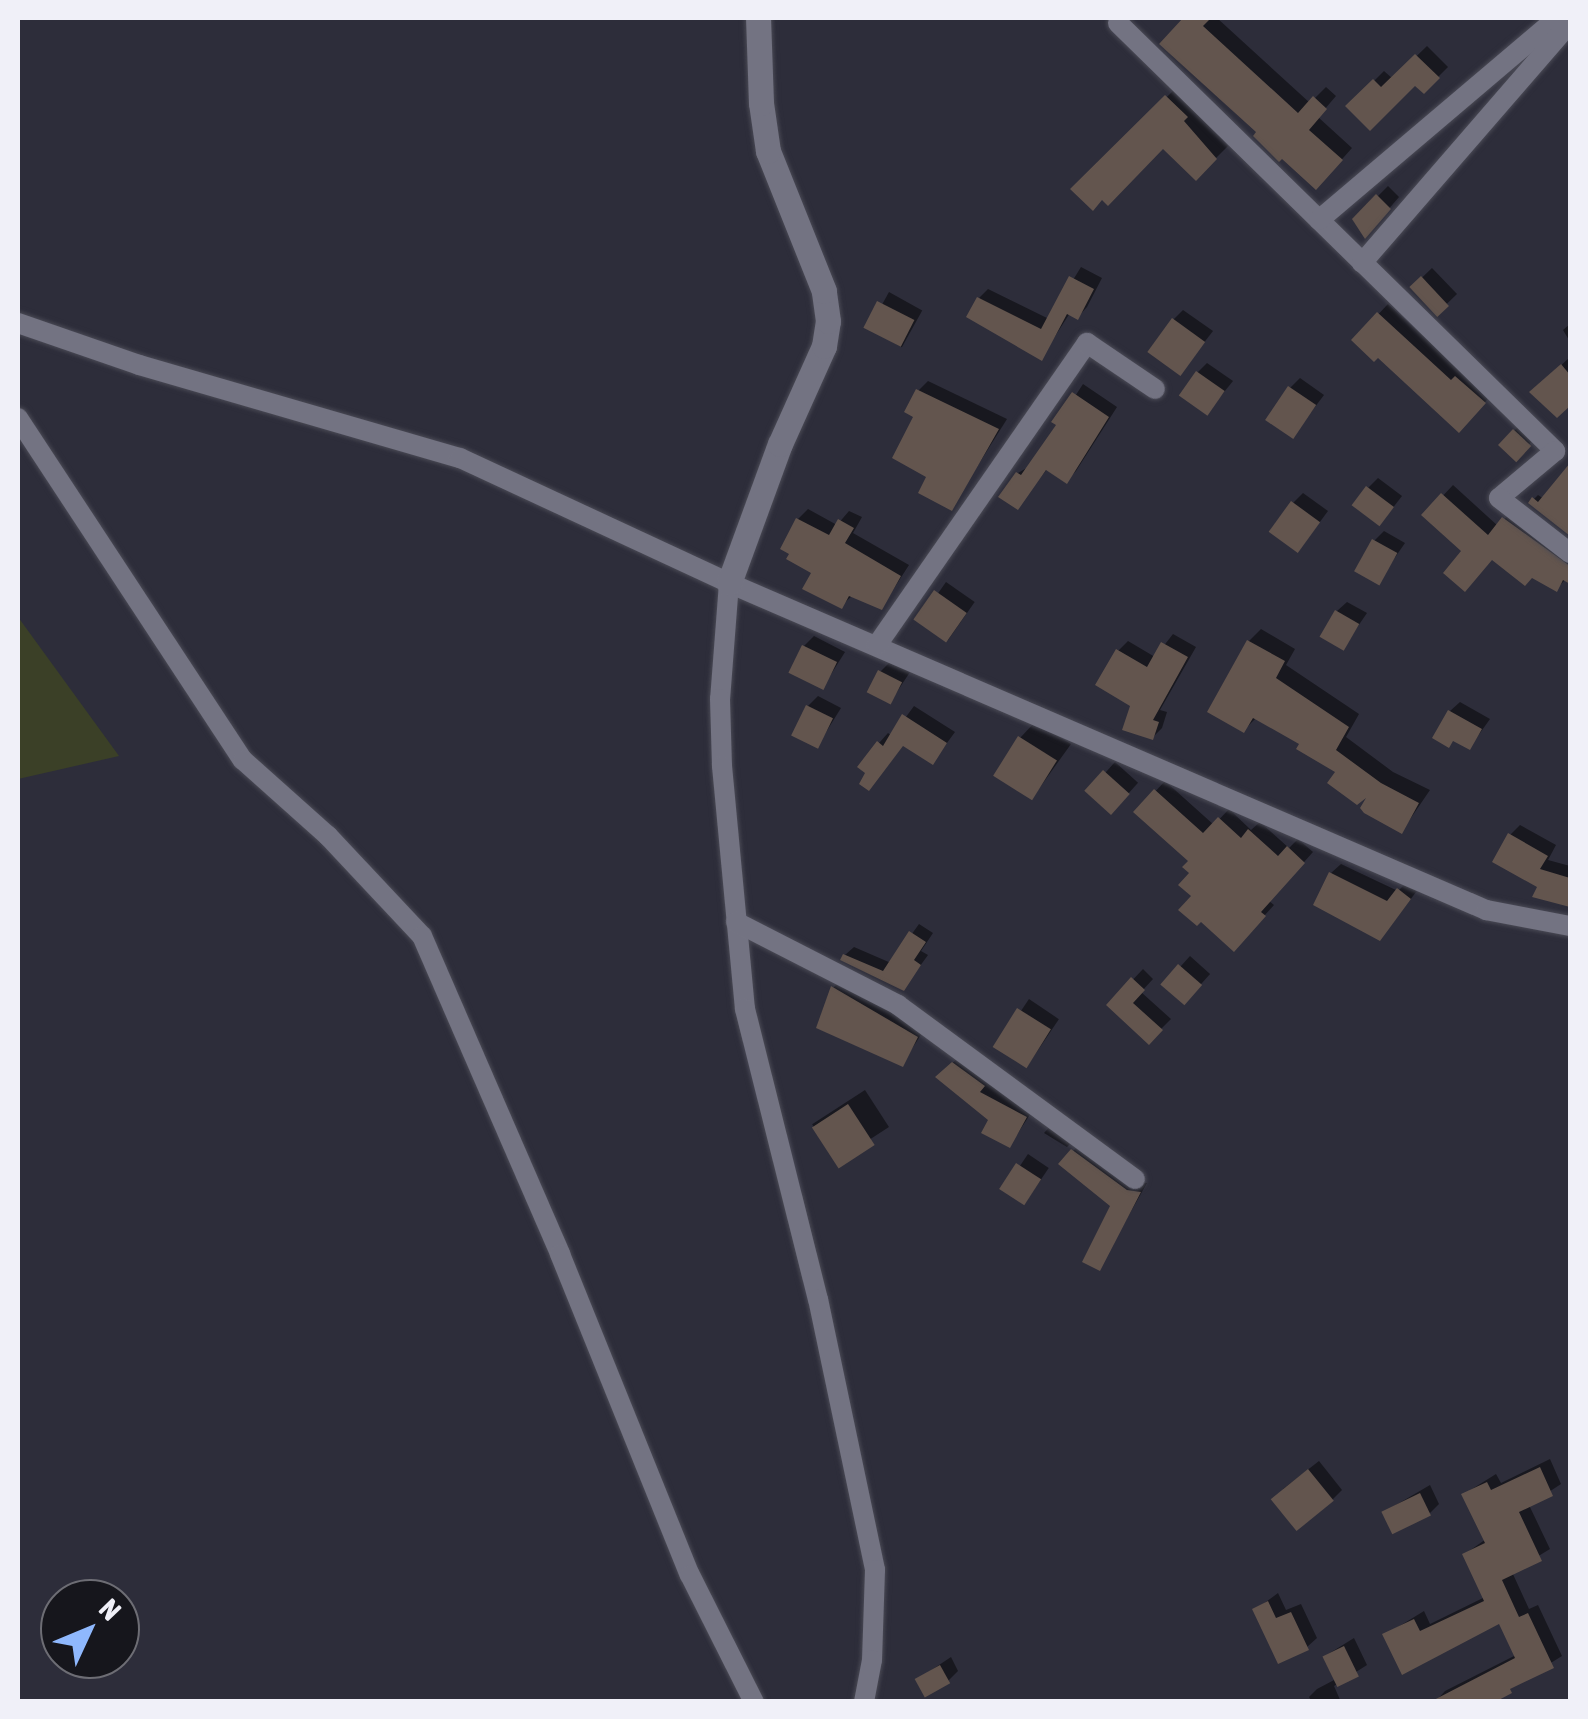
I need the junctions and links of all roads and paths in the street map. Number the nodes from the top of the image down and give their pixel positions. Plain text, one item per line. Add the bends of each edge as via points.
1 (758, 18) edge
2 (1118, 22) dead end
3 (1543, 22) edge
4 (1570, 23) edge
5 (1318, 220) junction
6 (1362, 263) junction
7 (18, 324) edge
8 (1155, 389) dead end
9 (18, 418) edge
10 (1563, 445) edge
11 (1570, 553) edge
12 (729, 583) junction
13 (877, 644) junction
14 (736, 922) junction
15 (1570, 926) edge
16 (1134, 1179) dead end
17 (754, 1702) edge
18 (864, 1702) edge

1 - 12 street via 768,151 824,291 828,321 824,346
2 - 5 street
3 - 5 street
4 - 6 street
5 - 6 street
6 - 10 street
7 - 12 street via 460,458
8 - 13 street via 1087,343
9 - 17 street via 243,760 328,836 422,936 690,1575
10 - 11 street via 1499,498
12 - 13 street
12 - 14 street via 720,716
13 - 15 street via 1486,910
14 - 16 street via 898,1005
14 - 18 street via 745,1009 818,1300 875,1570

